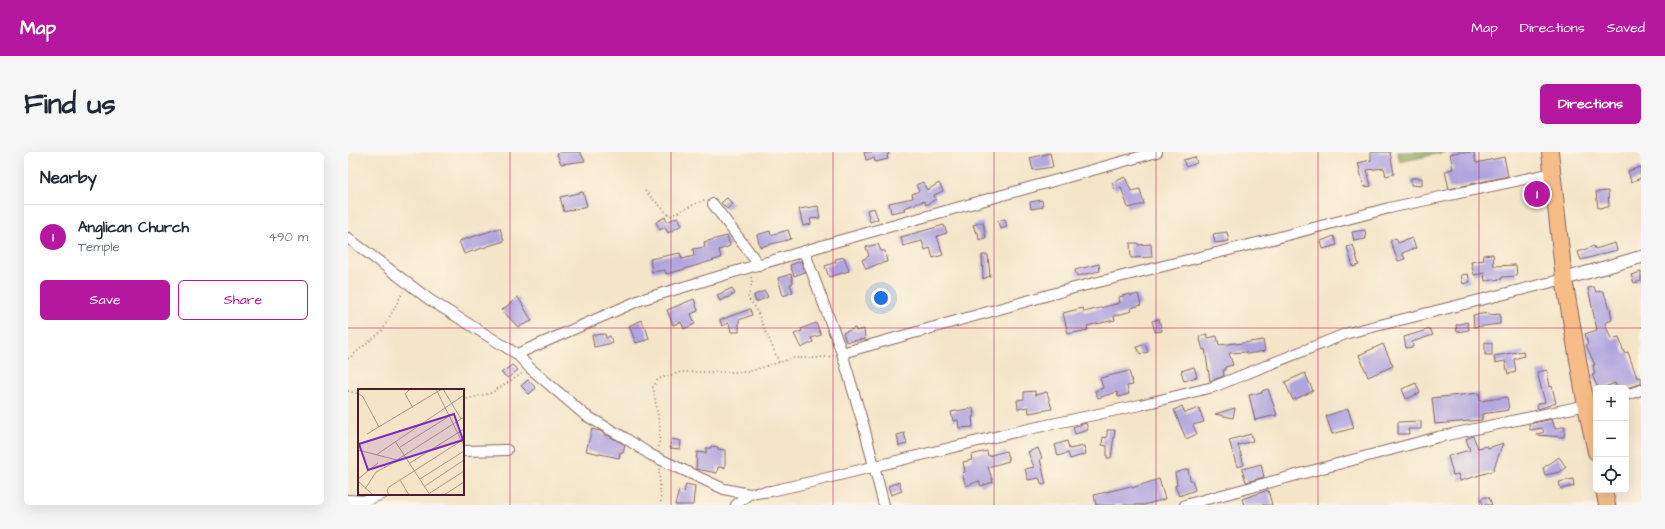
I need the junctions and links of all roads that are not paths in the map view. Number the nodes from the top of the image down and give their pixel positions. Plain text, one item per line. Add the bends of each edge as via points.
1 (1157, 152) edge
2 (1550, 152) edge
3 (1553, 173) junction
4 (713, 204) road end
5 (348, 238) edge
6 (804, 251) junction
7 (1641, 257) edge
8 (759, 264) junction
9 (1564, 279) junction
10 (842, 353) junction
11 (517, 354) junction
12 (1641, 390) edge
13 (1629, 394) edge
14 (1591, 405) edge
15 (1593, 424) edge
16 (507, 450) dead end
17 (464, 451) edge
18 (874, 467) junction
19 (1605, 493) edge
20 (749, 494) junction
21 (379, 495) edge
22 (348, 500) edge
23 (736, 505) edge
24 (884, 505) edge
25 (1185, 505) edge
26 (1607, 505) edge

1 - 6 street
2 - 3 highway
3 - 9 highway
3 - 10 street via 1389,208 1070,289
4 - 8 street
5 - 11 street via 430,300
6 - 8 street
6 - 10 street
7 - 9 street
8 - 11 street via 640,300
9 - 14 highway
9 - 18 street via 1348,333 1213,387
10 - 18 street
11 - 20 street via 585,415 658,459 724,489
12 - 13 street
14 - 15 highway
14 - 25 street via 1438,437
16 - 17 street
18 - 20 street
18 - 24 street
19 - 26 highway
20 - 23 street
21 - 22 street via 364,501

